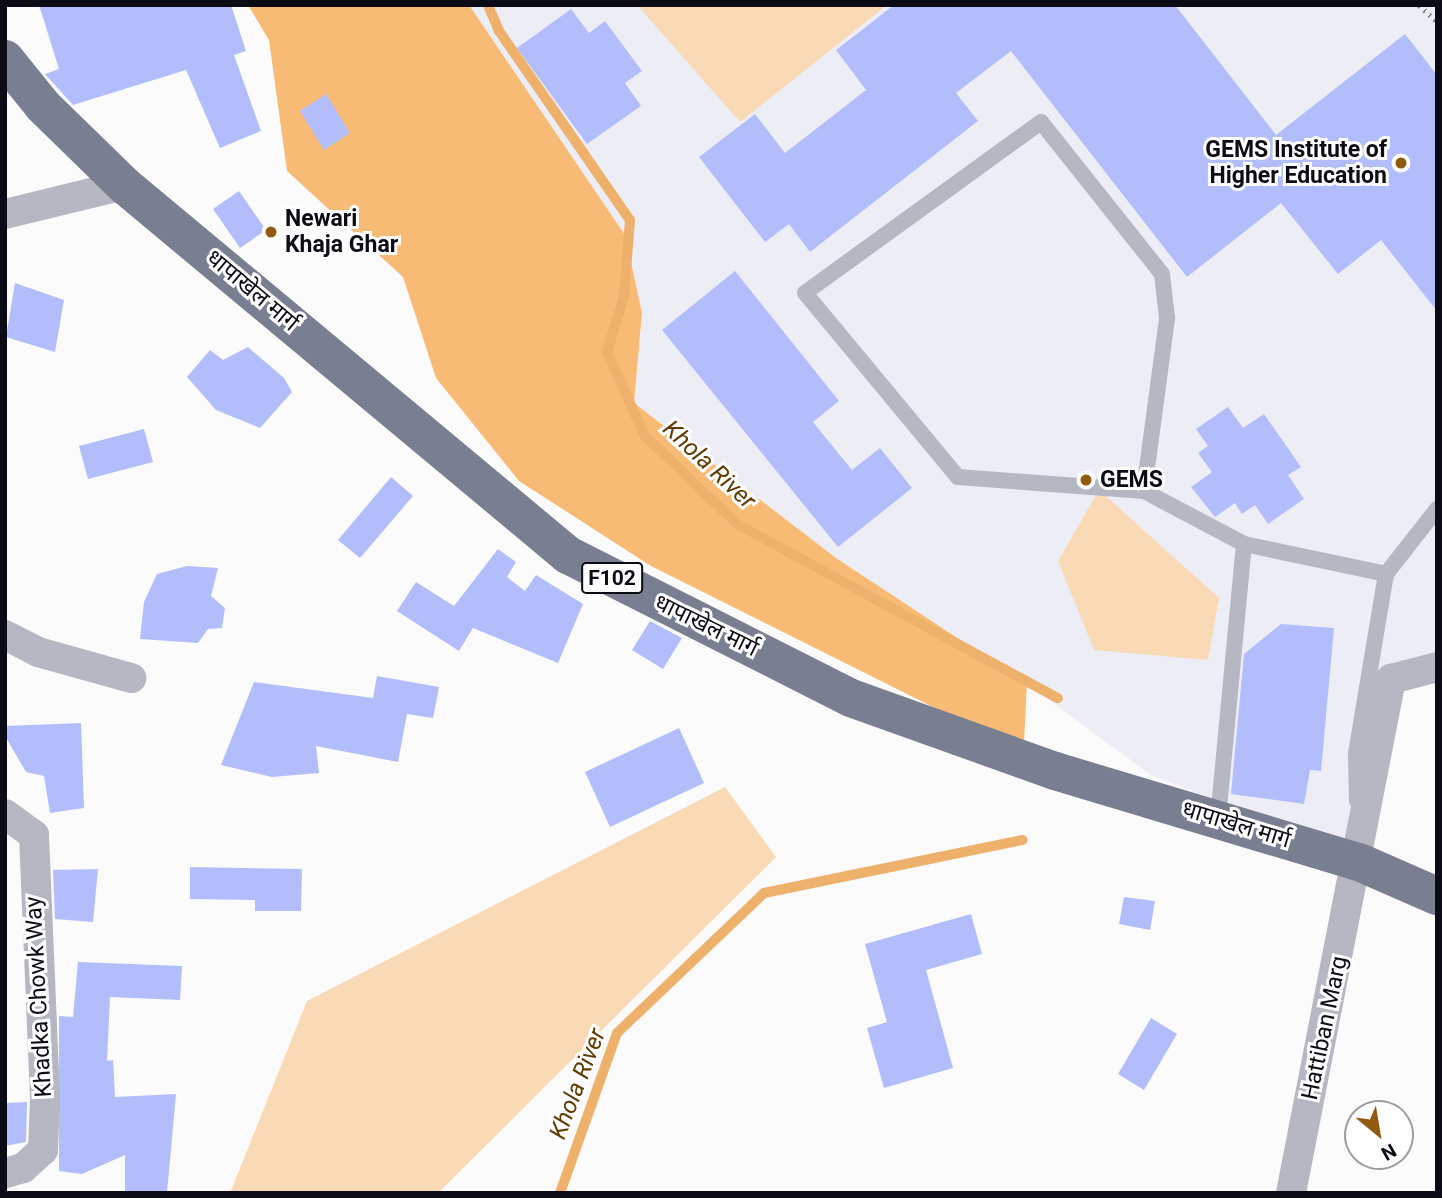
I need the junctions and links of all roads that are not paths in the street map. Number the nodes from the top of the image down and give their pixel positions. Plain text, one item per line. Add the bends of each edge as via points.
1 (5, 59) edge
2 (124, 185) junction
3 (5, 214) edge
4 (1144, 491) junction
5 (1437, 509) edge
6 (1244, 544) junction
7 (1385, 574) junction
8 (5, 635) edge
9 (1437, 667) edge
10 (131, 678) dead end
11 (5, 814) edge
12 (1218, 819) junction
13 (1359, 862) junction
14 (1437, 895) edge
15 (5, 1172) edge
16 (1291, 1193) edge

1 - 2 main road, धापाखेल मार्ग / F102 via 43,106
2 - 3 street
2 - 12 main road, धापाखेल मार्ग / F102 via 568,555 851,698 1055,771
4 - 4 lane via 958,477 805,293 1041,122 1162,274 1167,317
4 - 6 lane
5 - 7 lane
6 - 7 lane
6 - 12 lane
7 - 13 lane via 1356,754
8 - 10 street via 38,652
9 - 13 street, Hattiban Marg via 1391,679
11 - 15 street, Khadka Chowk Way via 34,835 45,1098 43,1150 23,1168
12 - 13 main road, धापाखेल मार्ग / F102
13 - 14 main road, धापाखेल मार्ग / F102
13 - 16 street, Hattiban Marg

